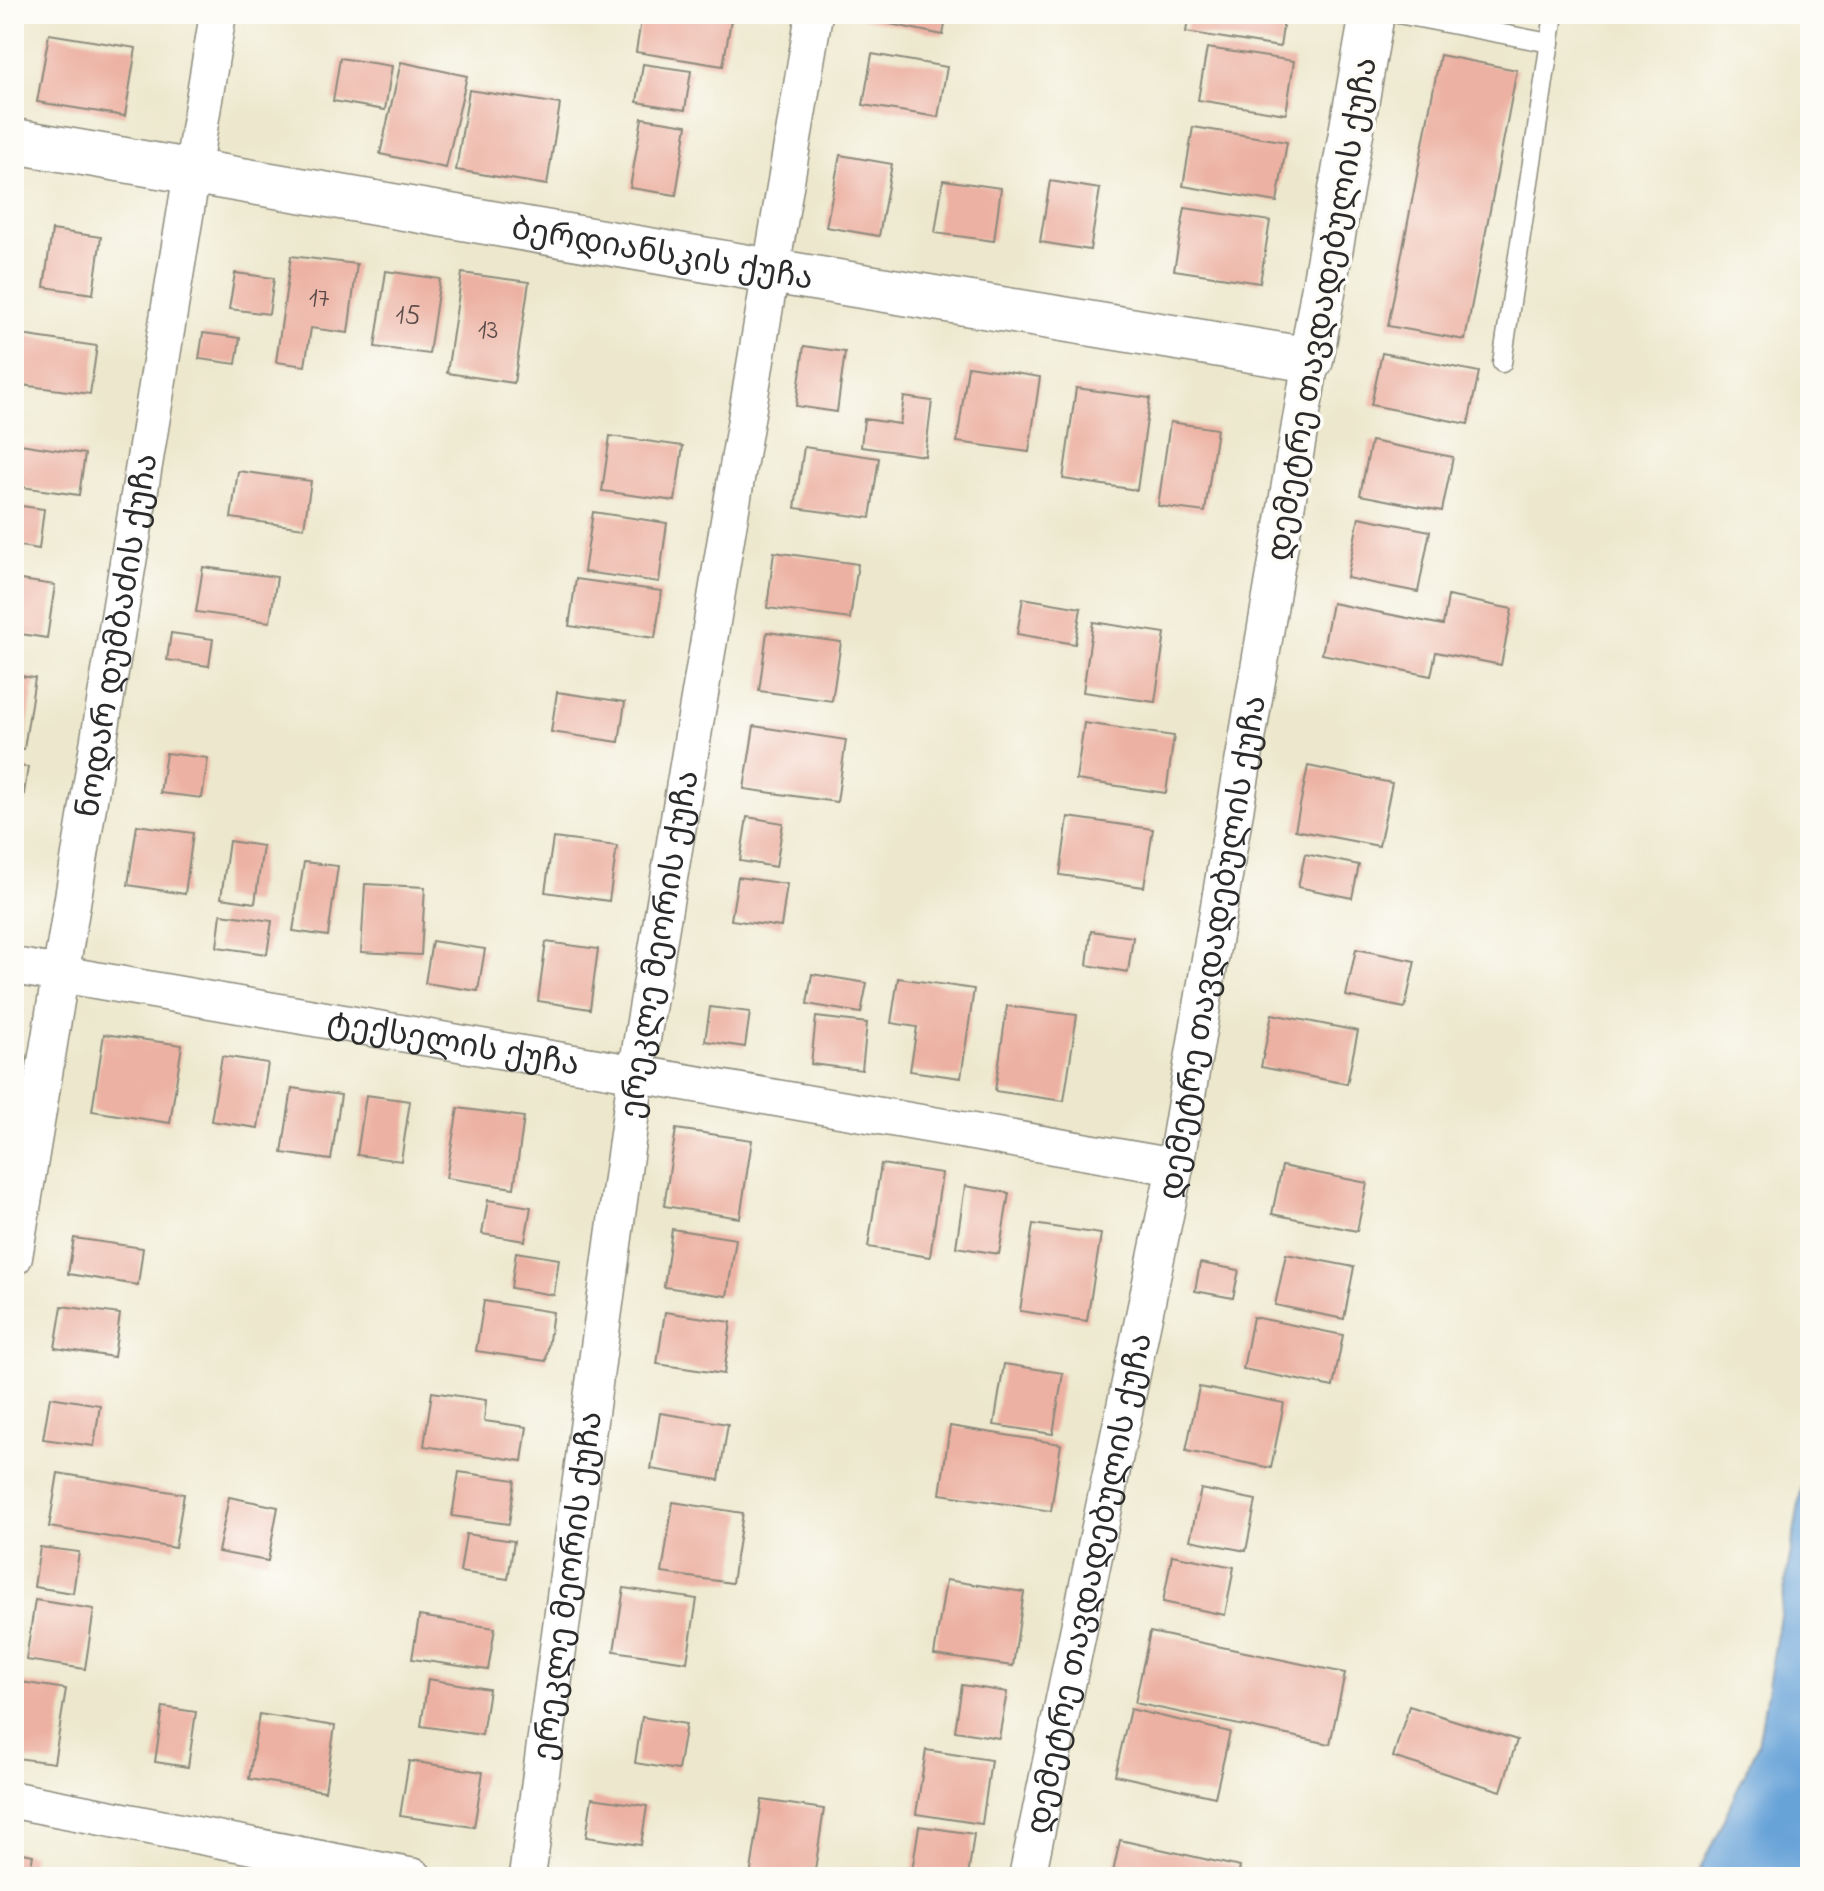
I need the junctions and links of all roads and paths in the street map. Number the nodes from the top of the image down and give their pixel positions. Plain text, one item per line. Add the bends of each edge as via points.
1 (218, 14) edge
2 (814, 14) edge
3 (1372, 14) edge
4 (1398, 14) edge
5 (1554, 14) edge
6 (1550, 43) junction
7 (14, 141) edge
8 (193, 171) junction
9 (771, 271) junction
10 (1311, 360) junction
11 (1502, 363) dead end
12 (14, 966) edge
13 (59, 974) junction
14 (636, 1075) junction
15 (1175, 1167) junction
16 (14, 1257) edge
17 (14, 1800) edge
18 (414, 1877) edge
19 (527, 1877) edge
20 (1027, 1877) edge

1 - 8 street, ნოდარ დუმბაძის ქუჩა
2 - 9 street, ერეკლე მეორის ქუჩა
3 - 10 street, დემეტრე თავდადებულის ქუჩა
4 - 6 lane
5 - 6 lane
6 - 11 lane
7 - 8 street, ბერდიანსკის ქუჩა
8 - 9 street, ბერდიანსკის ქუჩა
8 - 13 street, ნოდარ დუმბაძის ქუჩა
9 - 10 street, ბერდიანსკის ქუჩა
9 - 14 street, ერეკლე მეორის ქუჩა
10 - 15 street, დემეტრე თავდადებულის ქუჩა
12 - 13 street, ტექსელის ქუჩა
13 - 14 street, ტექსელის ქუჩა
13 - 16 street, ნოდარ დუმბაძის ქუჩა
14 - 15 street, ტექსელის ქუჩა
14 - 19 street, ერეკლე მეორის ქუჩა
15 - 20 street, დემეტრე თავდადებულის ქუჩა
17 - 18 street

